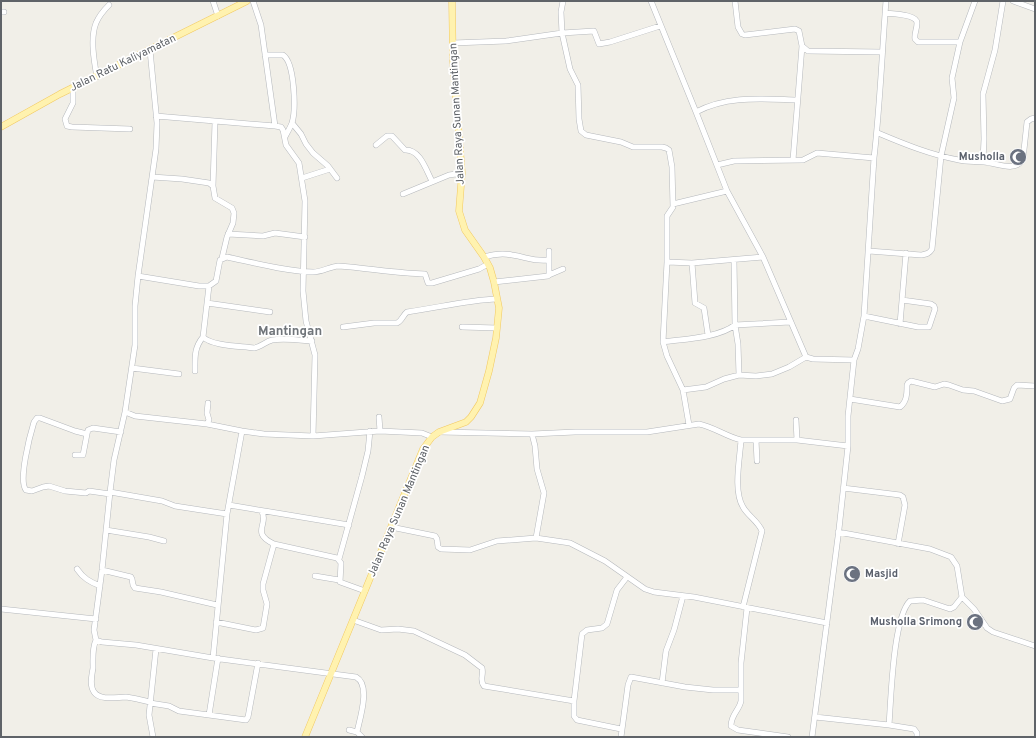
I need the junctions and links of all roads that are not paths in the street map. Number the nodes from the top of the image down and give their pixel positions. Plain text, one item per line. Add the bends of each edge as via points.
1 (213, 1) edge
2 (247, 1) edge
3 (254, 1) edge
4 (452, 1) edge
5 (562, 1) edge
6 (651, 1) edge
7 (735, 1) edge
8 (886, 1) edge
9 (975, 1) edge
10 (1003, 1) edge
11 (1013, 1) edge
12 (109, 5) dead end
13 (1035, 9) edge
14 (885, 13) junction
15 (218, 16) junction
16 (660, 26) junction
17 (562, 33) junction
18 (960, 42) junction
19 (453, 43) junction
20 (802, 46) junction
21 (150, 50) junction
22 (882, 52) junction
23 (265, 55) junction
24 (97, 76) junction
25 (73, 88) junction
26 (797, 100) junction
27 (696, 112) junction
28 (156, 116) junction
29 (1035, 118) edge
30 (216, 122) junction
31 (292, 123) junction
32 (275, 126) junction
33 (1, 127) edge
34 (130, 129) dead end
35 (878, 133) junction
36 (285, 138) junction
37 (376, 145) dead end
38 (941, 156) junction
39 (874, 158) junction
40 (793, 160) junction
41 (983, 161) junction
42 (717, 164) junction
43 (330, 169) junction
44 (462, 174) junction
45 (152, 177) junction
46 (302, 178) junction
47 (336, 178) dead end
48 (432, 181) junction
49 (213, 186) junction
50 (727, 191) junction
51 (403, 194) dead end
52 (673, 204) junction
53 (228, 234) junction
54 (304, 237) junction
55 (549, 251) dead end
56 (869, 251) junction
57 (906, 254) junction
58 (484, 257) junction
59 (763, 257) junction
60 (222, 258) junction
61 (549, 260) junction
62 (734, 260) junction
63 (667, 262) junction
64 (692, 262) junction
65 (488, 264) junction
66 (563, 269) dead end
67 (303, 271) junction
68 (549, 275) junction
69 (138, 276) junction
70 (494, 282) junction
71 (209, 286) junction
72 (498, 299) junction
73 (902, 300) junction
74 (207, 302) junction
75 (270, 312) dead end
76 (864, 316) junction
77 (790, 322) junction
78 (900, 324) junction
79 (735, 326) junction
80 (343, 327) dead end
81 (462, 327) dead end
82 (497, 328) junction
83 (708, 335) junction
84 (203, 337) junction
85 (312, 341) junction
86 (663, 342) junction
87 (806, 357) junction
88 (854, 360) junction
89 (132, 368) junction
90 (195, 371) dead end
91 (179, 374) dead end
92 (739, 375) junction
93 (1035, 386) edge
94 (683, 390) junction
95 (850, 399) junction
96 (208, 403) dead end
97 (125, 412) junction
98 (379, 418) dead end
99 (796, 420) dead end
100 (208, 424) junction
101 (689, 425) junction
102 (242, 431) junction
103 (370, 431) junction
104 (380, 431) junction
105 (121, 432) junction
106 (439, 432) junction
107 (86, 434) junction
108 (532, 434) junction
109 (313, 436) junction
110 (432, 436) junction
111 (741, 440) junction
112 (756, 440) junction
113 (797, 440) junction
114 (848, 446) junction
115 (75, 455) dead end
116 (757, 461) dead end
117 (843, 488) junction
118 (110, 493) junction
119 (229, 505) junction
120 (262, 512) junction
121 (227, 514) junction
122 (349, 525) junction
123 (391, 527) junction
124 (106, 530) junction
125 (838, 532) junction
126 (536, 538) junction
127 (164, 541) dead end
128 (274, 544) junction
129 (898, 544) junction
130 (339, 559) junction
131 (77, 569) dead end
132 (102, 570) junction
133 (315, 576) dead end
134 (627, 577) junction
135 (339, 580) junction
136 (100, 586) junction
137 (365, 591) junction
138 (683, 596) junction
139 (962, 597) junction
140 (217, 605) junction
141 (745, 608) junction
142 (1, 609) edge
143 (96, 619) junction
144 (353, 620) junction
145 (216, 622) junction
146 (827, 623) junction
147 (96, 640) junction
148 (1035, 646) edge
149 (156, 649) junction
150 (215, 658) junction
151 (258, 663) junction
152 (331, 675) junction
153 (662, 683) junction
154 (741, 690) junction
155 (574, 701) junction
156 (150, 703) junction
157 (209, 715) junction
158 (815, 717) junction
159 (889, 726) junction
160 (621, 729) junction
161 (348, 730) dead end
162 (357, 732) junction
163 (747, 734) edge
164 (152, 737) edge
165 (305, 737) edge
166 (362, 737) edge
167 (620, 737) edge
168 (788, 737) edge
169 (812, 737) edge
170 (917, 737) edge

1 - 15 street
2 - 15 main road, Jalan Ratu Kaliyamatan
3 - 23 street via 261,25
4 - 19 main road, Jalan Raya Sunan Mantingan
5 - 17 street
6 - 16 street
7 - 20 street via 738,27 742,34 795,29 799,31
8 - 14 street
9 - 18 street
10 - 41 street via 995,50 983,94
11 - 13 street
12 - 24 street via 98,19 94,32 94,64
14 - 18 street via 916,19 914,37 918,42
14 - 22 street
15 - 21 main road, Jalan Ratu Kaliyamatan
16 - 17 street via 598,44 594,31
16 - 27 street
17 - 19 street via 506,41
17 - 52 street via 570,69 578,85 581,131 586,135 633,147 668,149 672,167
18 - 38 street via 952,78 954,98
19 - 44 main road, Jalan Raya Sunan Mantingan
20 - 22 street via 811,52
20 - 26 street
21 - 24 main road, Jalan Ratu Kaliyamatan
21 - 28 street
22 - 35 street
23 - 31 street via 283,55 288,60 293,77
23 - 32 street
24 - 25 main road, Jalan Ratu Kaliyamatan
25 - 33 main road, Jalan Ratu Kaliyamatan
25 - 34 street via 73,103 65,119 67,126
26 - 27 street via 726,101
26 - 40 street
27 - 42 street
28 - 30 street
28 - 45 street via 156,149
29 - 41 street via 1027,124 1024,154 1020,163 1013,167
30 - 32 street
30 - 49 street
31 - 36 street
31 - 43 street via 314,154
32 - 36 street via 281,127
35 - 38 street
35 - 39 street
36 - 46 street via 287,148 298,163
37 - 48 street via 387,136 392,136 405,150 410,150 420,158
38 - 41 street via 960,161
38 - 57 street via 932,249 927,254
39 - 40 street via 823,153 803,160
39 - 56 street
40 - 42 street via 734,161
42 - 50 street
43 - 46 street
43 - 47 street
44 - 48 street via 452,174
44 - 58 main road, Jalan Raya Sunan Mantingan via 459,211 469,237
45 - 49 street via 191,180 210,183
45 - 69 street
46 - 54 street via 306,211
48 - 51 street
49 - 53 street via 215,198 232,208 234,213
50 - 52 street
50 - 59 street
52 - 63 street via 667,216
53 - 54 street via 263,236 275,233
53 - 60 street
54 - 67 street
55 - 61 street
56 - 57 street
56 - 76 street
57 - 73 street
58 - 61 street via 505,254 535,261
58 - 65 main road, Jalan Raya Sunan Mantingan
59 - 62 street
59 - 77 street
60 - 67 street
60 - 71 street via 216,281
61 - 68 street
62 - 64 street
62 - 79 street
63 - 64 street
63 - 86 street
64 - 83 street via 695,302 704,308
65 - 67 street via 432,283 428,283 424,274 377,269 338,266 323,271
65 - 70 main road, Jalan Raya Sunan Mantingan
66 - 68 street
67 - 85 street via 306,321
68 - 70 street
69 - 71 street
69 - 89 street
70 - 72 main road, Jalan Raya Sunan Mantingan
71 - 74 street
72 - 80 street via 407,312 397,323
72 - 82 main road, Jalan Raya Sunan Mantingan
73 - 78 street
73 - 78 street via 931,304 935,309 928,328
74 - 75 street
74 - 84 street
76 - 78 street
76 - 88 street
77 - 79 street
77 - 87 street
79 - 83 street
79 - 92 street
81 - 82 street
82 - 106 main road, Jalan Raya Sunan Mantingan via 480,403 466,422
83 - 86 street
84 - 85 street via 213,342 254,348 274,340
84 - 90 street via 195,352
85 - 109 street via 315,355
86 - 94 street
87 - 88 street
87 - 92 street via 772,374
88 - 95 street
89 - 91 street
89 - 97 street
92 - 94 street via 706,387
93 - 95 street via 1017,385 1010,399 1002,401 949,385 935,386 911,381 907,385 906,401 900,406
94 - 101 street
95 - 114 street
96 - 100 street
97 - 100 street via 135,416
97 - 105 street
98 - 104 street
99 - 113 street
100 - 102 street
101 - 108 street via 647,432
101 - 111 street via 706,425
102 - 109 street
102 - 119 street
103 - 104 street
103 - 109 street
103 - 122 street
104 - 110 street via 422,433
105 - 107 street via 93,428
105 - 118 street
106 - 108 street
106 - 110 main road, Jalan Raya Sunan Mantingan
107 - 115 street via 83,455
107 - 118 street via 40,418 36,419 25,460 24,488 29,491 49,486 65,491
108 - 126 street via 537,469 544,489
110 - 123 main road, Jalan Raya Sunan Mantingan via 423,449
111 - 112 street
111 - 141 street via 738,491 742,507 758,522 762,531
112 - 113 street
112 - 116 street
113 - 114 street
114 - 117 street
117 - 125 street
117 - 129 street via 903,497 905,505
118 - 121 street
118 - 124 street
119 - 120 street
119 - 121 street
120 - 122 street
120 - 128 street via 263,537
121 - 140 street
122 - 130 street
123 - 126 street via 435,536 438,547 448,550 470,550 497,542
123 - 137 main road, Jalan Raya Sunan Mantingan
124 - 127 street via 149,536
124 - 132 street
125 - 129 street
125 - 146 street
126 - 134 street via 570,543 605,561
128 - 130 street
128 - 145 street via 263,584 267,604 263,628 256,630
129 - 139 street via 930,549 951,557 956,566
130 - 135 street via 342,566
131 - 136 street via 87,580
132 - 136 street
132 - 140 street via 131,577 135,588
133 - 135 street
134 - 138 street via 645,589
134 - 155 street via 617,590 607,624 602,628 586,630 582,634
135 - 137 street via 342,584
136 - 143 street
137 - 144 main road, Jalan Raya Sunan Mantingan
138 - 141 street
138 - 153 street via 666,651
139 - 148 street via 987,628
139 - 159 street via 950,609 918,600 910,601 905,608 896,640
140 - 145 street
141 - 146 street
141 - 154 street
142 - 143 street
143 - 147 street
144 - 152 main road, Jalan Raya Sunan Mantingan
144 - 155 street via 381,630 414,631 465,655 482,668 481,680 484,686
145 - 150 street
146 - 158 street
147 - 149 street
147 - 156 street via 91,681 94,694 109,698 126,697
149 - 150 street
149 - 156 street
150 - 151 street
150 - 157 street
151 - 152 street
151 - 157 street via 247,719 244,721
152 - 162 street via 356,677 362,682 364,693
152 - 165 main road, Jalan Raya Sunan Mantingan
153 - 154 street via 706,690
153 - 160 street via 631,677
154 - 163 street via 740,704 731,726
155 - 160 street via 574,716 577,720
156 - 157 street via 169,706 179,711
156 - 164 street
158 - 159 street
158 - 169 street
159 - 170 street via 914,729
160 - 167 street
161 - 162 street
162 - 166 street
163 - 168 street

